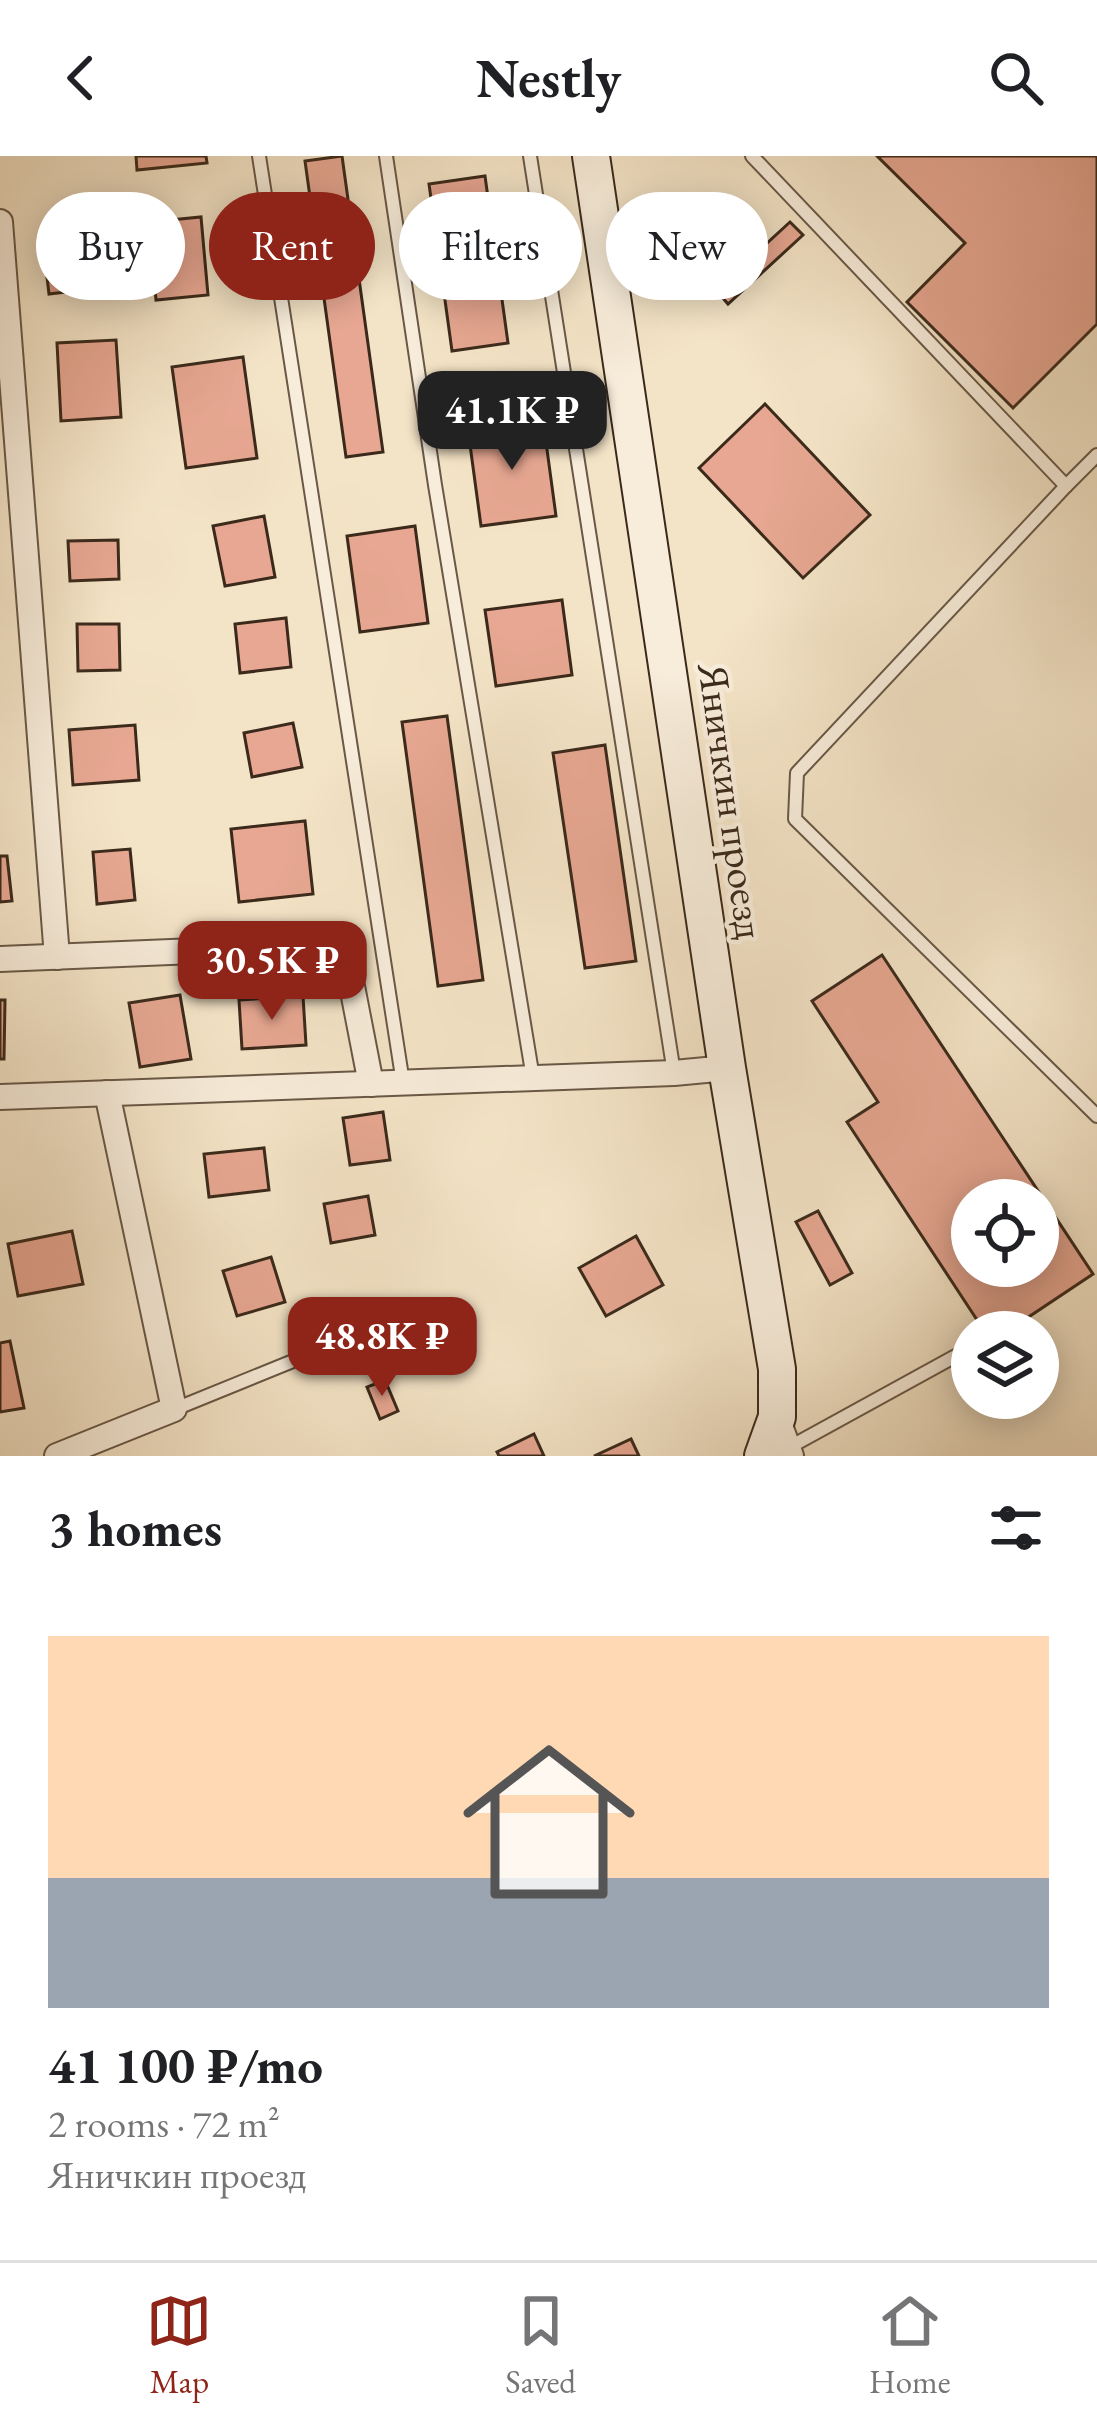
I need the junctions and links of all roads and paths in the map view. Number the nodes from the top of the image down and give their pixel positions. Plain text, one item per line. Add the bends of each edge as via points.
1 (259, 156) edge
2 (386, 156) edge
3 (530, 156) edge
4 (591, 156) edge
5 (752, 156) edge
6 (0, 221) edge
7 (1097, 455) edge
8 (1066, 486) junction
9 (57, 957) junction
10 (0, 959) edge
11 (727, 1068) junction
12 (674, 1073) junction
13 (533, 1078) junction
14 (403, 1083) junction
15 (371, 1084) junction
16 (107, 1093) junction
17 (0, 1097) edge
18 (1097, 1117) edge
19 (426, 1307) dead end
20 (951, 1358) edge
21 (174, 1409) junction
22 (780, 1444) edge
23 (57, 1456) edge

1 - 14 lane
2 - 13 lane
3 - 12 lane
4 - 11 street, Яничкин проезд
5 - 8 lane
6 - 9 street
7 - 8 lane
8 - 18 lane via 797,773 795,819
9 - 10 street
9 - 15 street via 344,945
11 - 12 street
11 - 22 street, Яничкин проезд via 777,1369
12 - 13 street
13 - 14 street
14 - 15 street
15 - 16 street
16 - 17 street
16 - 21 street
19 - 21 lane
20 - 22 lane
21 - 23 street

